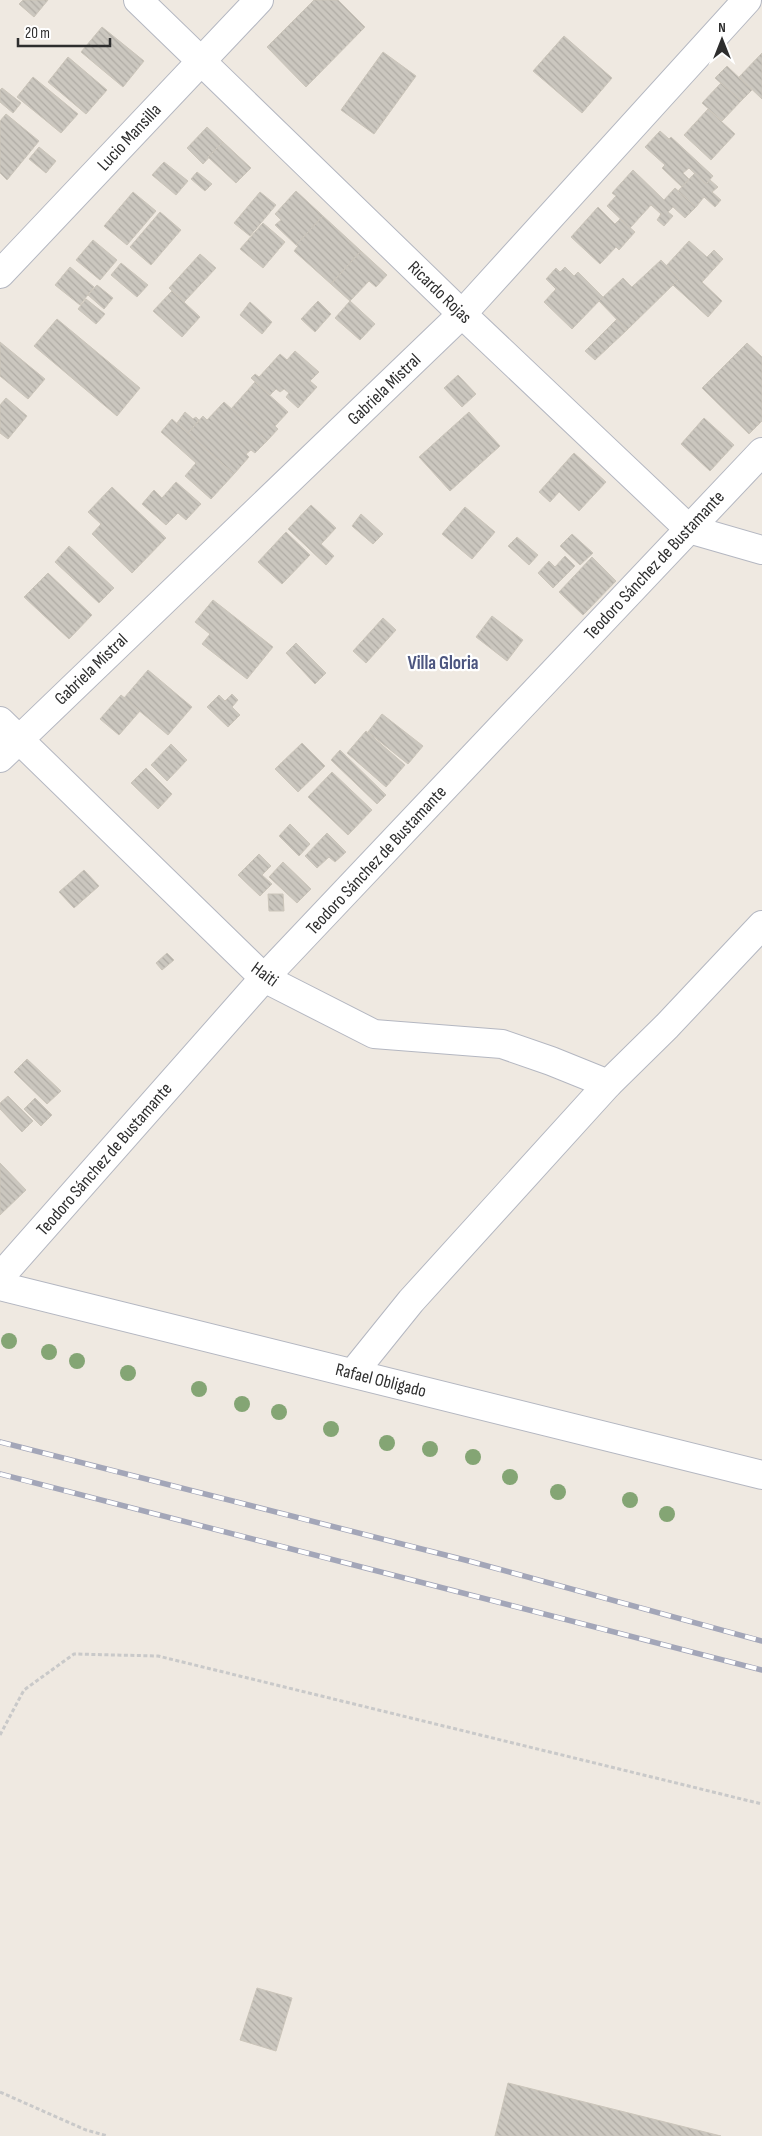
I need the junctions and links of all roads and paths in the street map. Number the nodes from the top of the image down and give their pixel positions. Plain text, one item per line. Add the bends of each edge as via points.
1 (138, 0) edge
2 (259, 0) edge
3 (747, 0) edge
4 (202, 60) junction
5 (0, 274) edge
6 (462, 314) junction
7 (762, 452) edge
8 (689, 529) junction
9 (762, 550) edge
10 (9, 730) edge
11 (0, 758) edge
12 (762, 925) edge
13 (264, 978) junction
14 (608, 1084) junction
15 (0, 1277) edge
16 (0, 1286) edge
17 (353, 1372) junction
18 (762, 1475) edge
19 (0, 1735) edge
20 (762, 1804) edge
21 (0, 2092) edge
22 (108, 2136) edge

1 - 4 street, Ricardo Rojas
2 - 4 street, Lucio Mansilla
3 - 6 street, Gabriela Mistral
4 - 5 street, Lucio Mansilla
4 - 6 street, Ricardo Rojas
6 - 8 street, Ricardo Rojas
6 - 10 street, Gabriela Mistral
7 - 8 street, Teodoro Sánchez de Bustamante
8 - 9 street, Ricardo Rojas
8 - 13 street, Teodoro Sánchez de Bustamante
10 - 11 street, Gabriela Mistral
10 - 13 street, Haiti
12 - 14 street
13 - 14 street, Haiti via 374,1034 502,1044
13 - 15 street, Teodoro Sánchez de Bustamante
14 - 17 street via 411,1301
16 - 17 street, Rafael Obligado
17 - 18 street, Rafael Obligado
19 - 20 path via 24,1690 74,1654 158,1656
21 - 22 path via 86,2130

